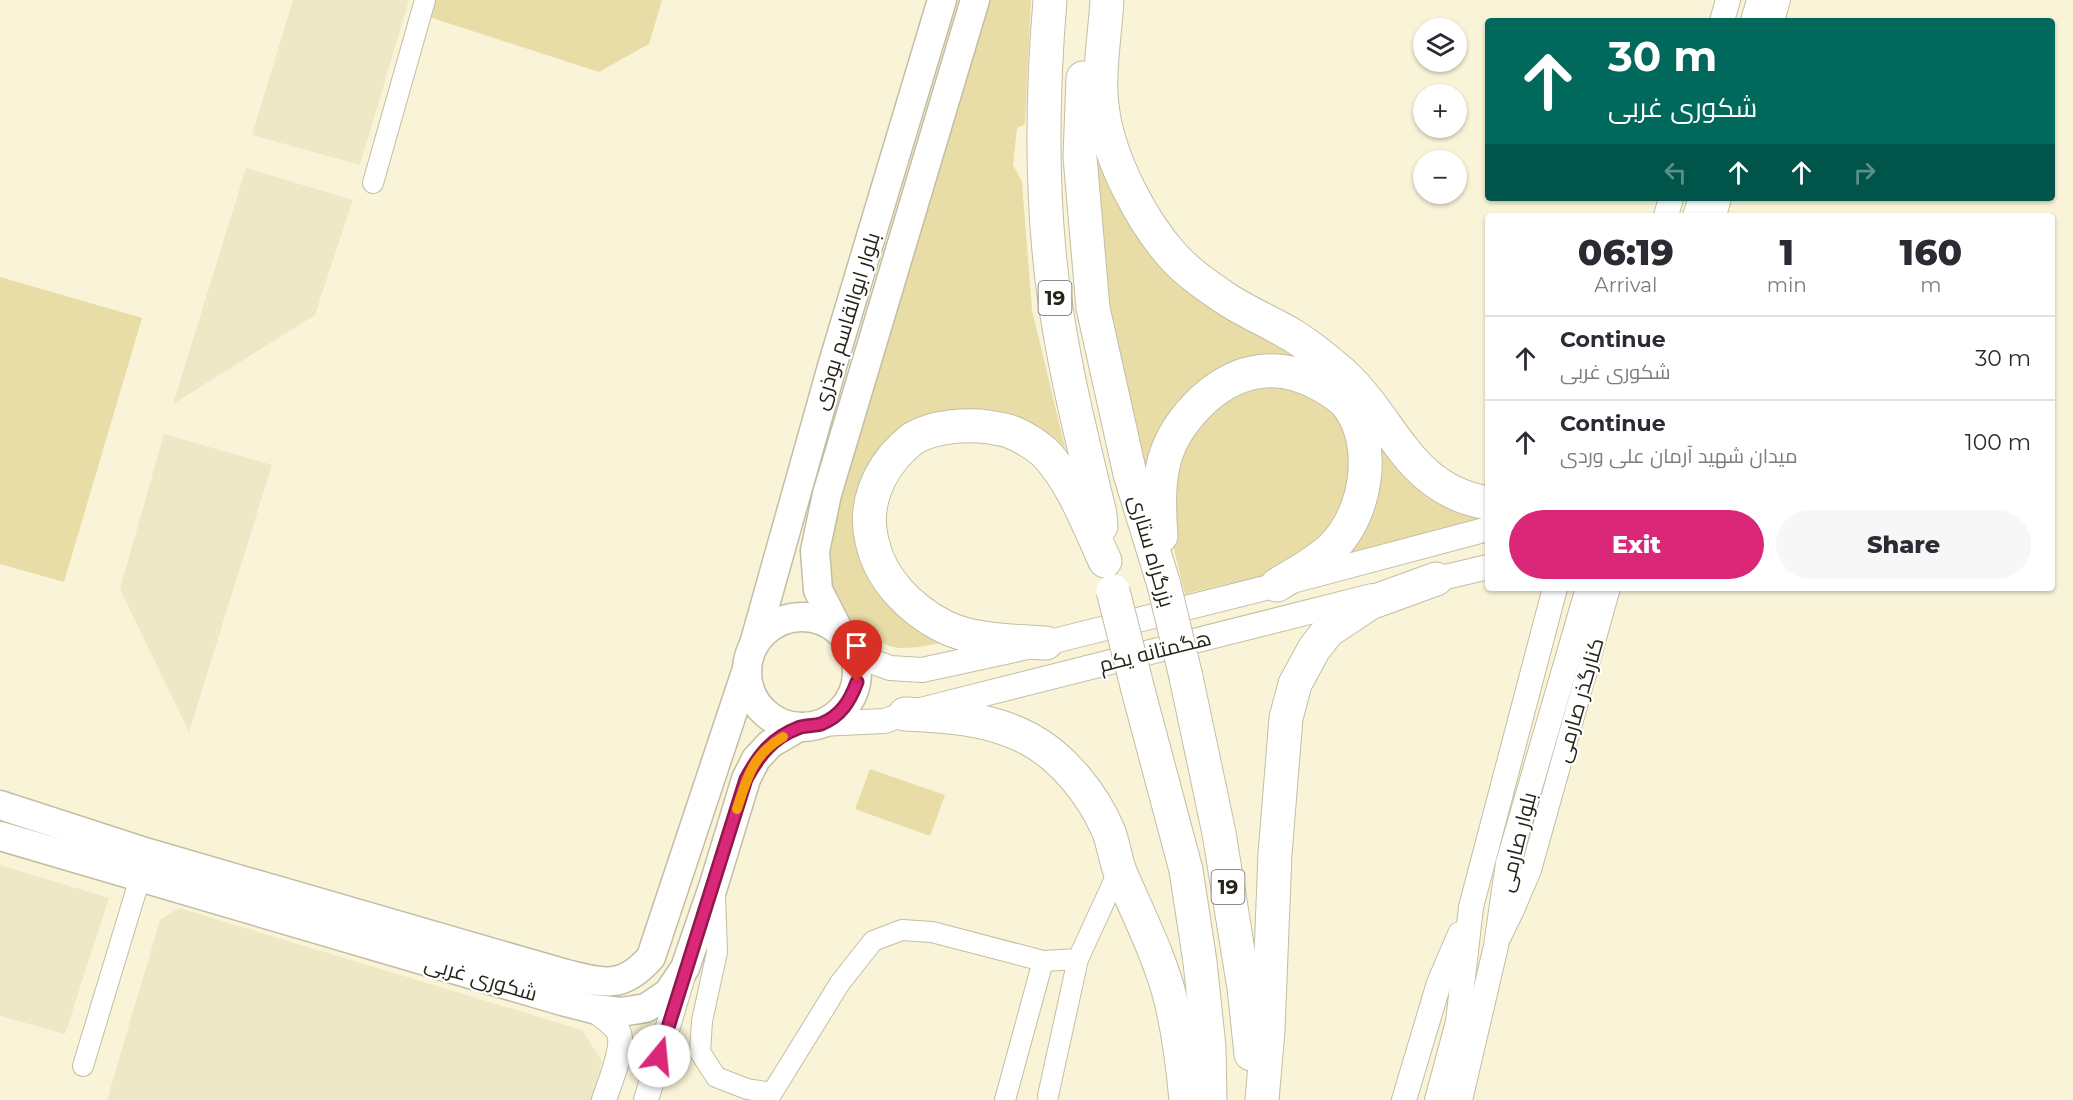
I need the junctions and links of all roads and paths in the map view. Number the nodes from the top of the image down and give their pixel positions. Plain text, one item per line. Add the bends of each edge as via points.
1 (426, 0) edge
2 (942, 0) edge
3 (975, 0) edge
4 (1050, 0) edge
5 (1092, 0) edge
6 (1107, 0) edge
7 (1728, 0) edge
8 (1759, 0) edge
9 (1780, 0) edge
10 (1723, 18) edge
11 (1754, 18) edge
12 (1775, 18) edge
13 (373, 183) dead end
14 (828, 381) junction
15 (858, 391) junction
16 (1485, 502) edge
17 (1485, 530) edge
18 (1485, 568) edge
19 (1109, 576) junction
20 (1436, 579) junction
21 (1164, 585) junction
22 (1276, 585) junction
23 (1535, 591) edge
24 (1554, 591) edge
25 (1587, 591) edge
26 (1609, 591) edge
27 (1547, 615) junction
28 (845, 638) junction
29 (1046, 643) junction
30 (750, 656) junction
31 (905, 714) junction
32 (810, 726) junction
33 (0, 805) edge
34 (0, 836) edge
35 (144, 865) junction
36 (1119, 870) junction
37 (714, 884) junction
38 (1471, 907) junction
39 (1496, 946) junction
40 (1078, 959) junction
41 (1043, 961) junction
42 (685, 968) junction
43 (592, 1009) junction
44 (83, 1066) dead end
45 (1048, 1096) dead end
46 (604, 1100) edge
47 (646, 1100) edge
48 (1005, 1100) edge
49 (1186, 1100) edge
50 (1210, 1100) edge
51 (1257, 1100) edge
52 (1262, 1100) edge
53 (1404, 1100) edge
54 (1437, 1100) edge
55 (1460, 1100) edge

1 - 13 street
2 - 14 main road, بلوار ابوالقاسم بوذری
3 - 15 main road, بلوار ابوالقاسم بوذری
4 - 19 highway, بزرگراه ستاری / 19 via 1043,152 1049,251 1058,326 1100,514
5 - 21 highway, بزرگراه ستاری / 19 via 1080,157 1092,297 1130,474
6 - 16 highway via 1102,113 1122,175 1153,232 1196,278 1293,336 1344,375 1425,475 1447,489
7 - 10 street
8 - 11 street
9 - 12 street
14 - 15 main road
14 - 30 main road, بلوار ابوالقاسم بوذری
15 - 28 main road, بلوار ابوالقاسم بوذری via 827,494 815,551 818,590
17 - 22 street, هگمتانه یکم
18 - 20 street, هگمتانه یکم
19 - 29 highway via 1086,520 1062,476 1045,452 1011,431 975,425 943,428 913,438 890,459 876,483 870,513 871,541 897,590 915,608 960,633
19 - 50 highway, بزرگراه ستاری / 19, bridge via 1186,870 1209,1047
20 - 31 street, هگمتانه یکم
20 - 52 highway via 1370,603 1328,631 1295,684 1286,718 1275,854
21 - 22 highway via 1158,491 1168,447 1192,410 1210,395 1250,373 1268,369 1308,378 1346,403 1356,420 1365,462 1359,508 1348,527 1320,558
21 - 51 highway, بزرگراه ستاری / 19, bridge via 1219,833
22 - 29 street, هگمتانه یکم
23 - 27 street
24 - 27 street, بلوار صارمی
25 - 39 street, بلوار صارمی via 1508,863
26 - 39 street, کنارگذر صارمی via 1531,870
27 - 38 street, بلوار صارمی
28 - 29 street, هگمتانه یکم via 863,658 890,668 922,670
28 - 30 main road via 818,619 794,617 771,626
28 - 32 main road via 857,663 857,682 850,700 837,715
30 - 32 main road via 750,690 761,709 778,722
30 - 35 main road, شکوری غربی via 651,957 622,981 602,983
31 - 32 street, هگمتانه یکم via 884,721
31 - 36 highway via 991,723 1030,739 1079,781 1108,830
32 - 37 main road, شکوری غربی via 770,744 756,759 746,779
33 - 35 main road, شکوری غربی
34 - 35 main road, شکوری غربی
35 - 43 main road, شکوری غربی
35 - 44 street
36 - 40 street
36 - 49 highway via 1171,999 1183,1059
37 - 41 street via 717,952 702,1021 700,1052 716,1077 747,1089 772,1093 840,982 873,941 903,930 932,932
37 - 42 main road, شکوری غربی
38 - 53 street via 1439,983
38 - 54 street, بلوار صارمی via 1458,1022
39 - 55 street, بلوار صارمی
40 - 41 street
40 - 45 street
41 - 48 street
42 - 43 main road, شکوری غربی via 668,993 646,1008 621,1012
42 - 47 street
43 - 46 street via 612,1024 621,1043

